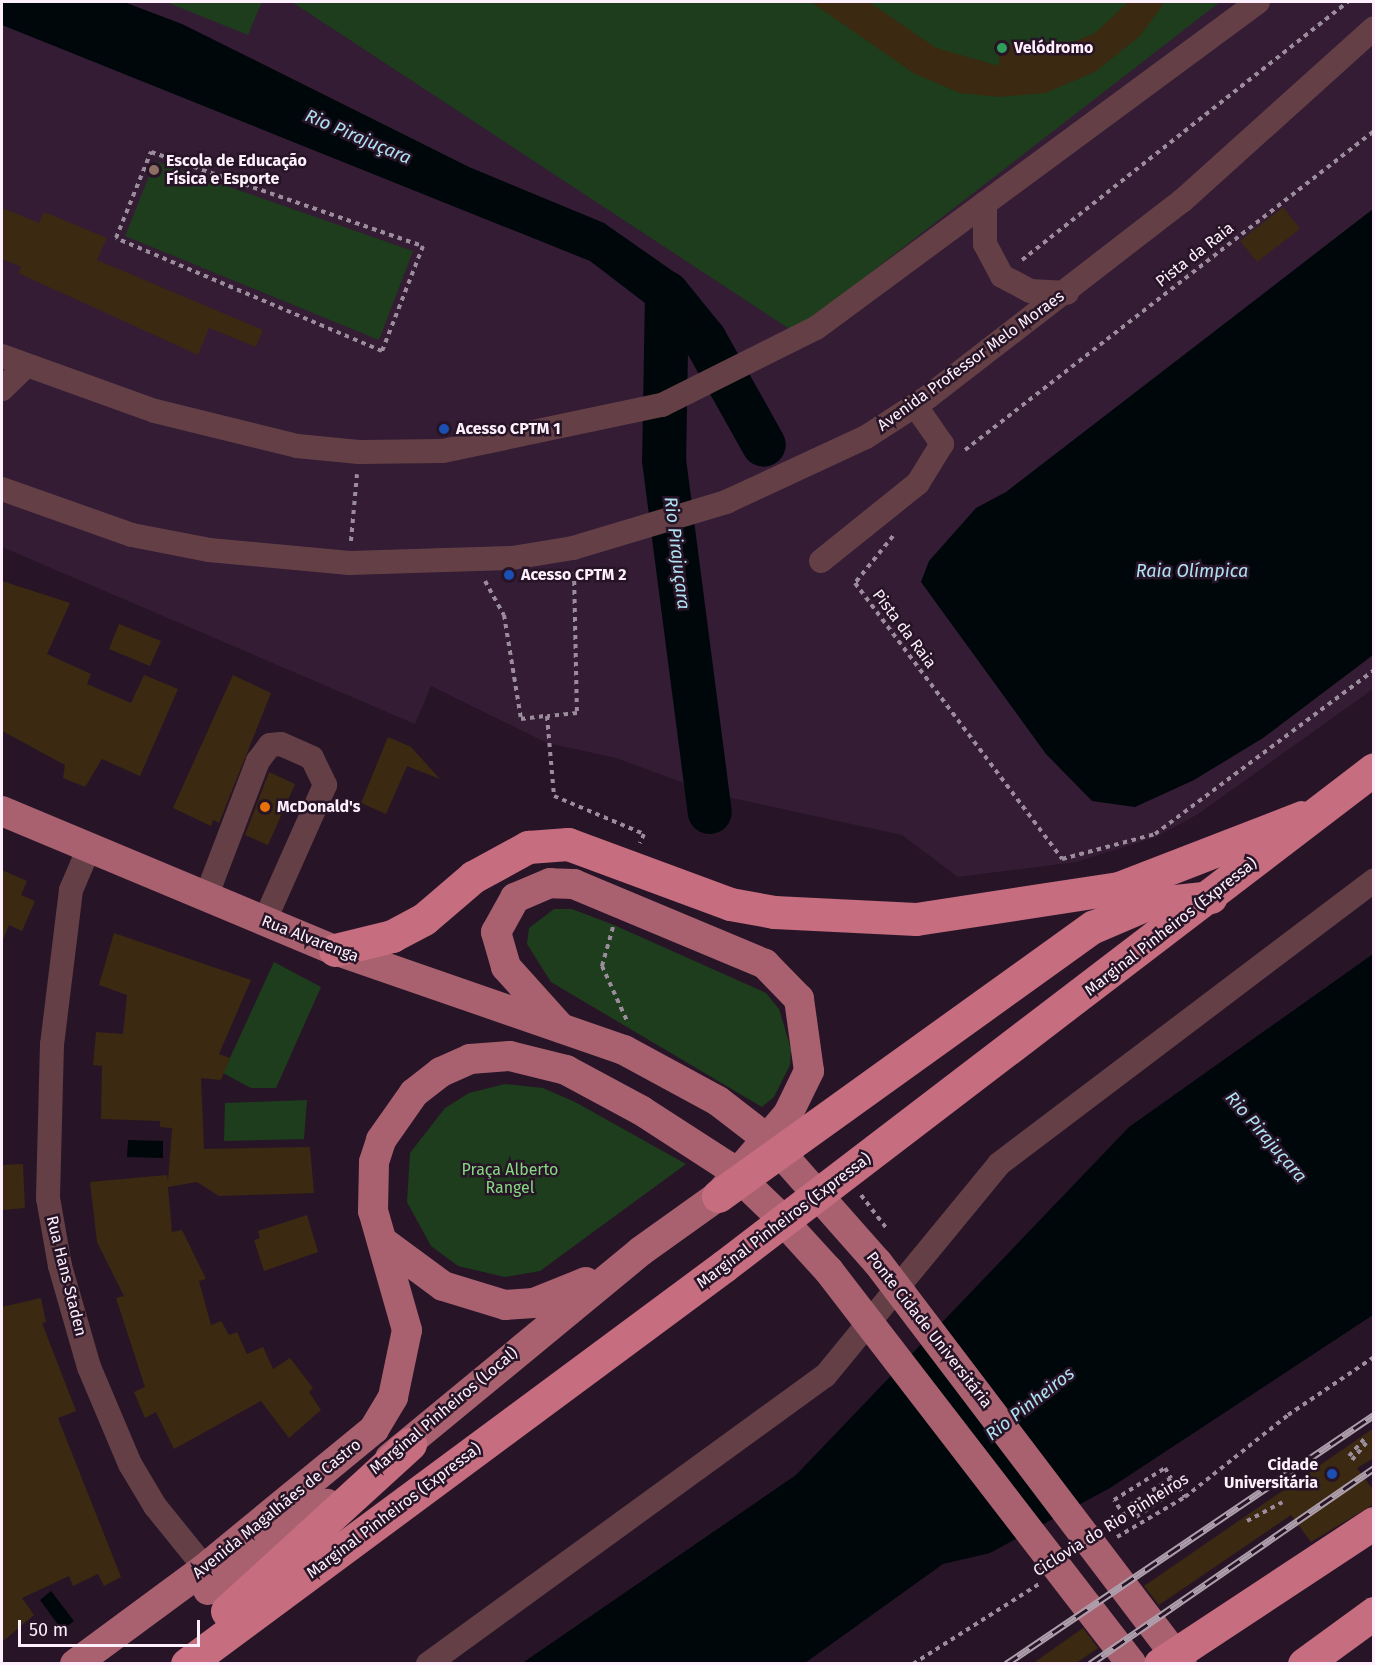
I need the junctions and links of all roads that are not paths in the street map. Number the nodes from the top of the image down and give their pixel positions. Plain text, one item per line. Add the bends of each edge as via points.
1 (1258, 2) edge
2 (1374, 28) edge
3 (985, 203) junction
4 (1066, 293) junction
5 (2, 356) edge
6 (26, 366) junction
7 (2, 389) edge
8 (915, 405) junction
9 (2, 489) edge
10 (821, 561) dead end
11 (1374, 770) edge
12 (2, 811) edge
13 (1318, 812) junction
14 (89, 848) junction
15 (1374, 880) edge
16 (206, 897) junction
17 (1211, 897) junction
18 (264, 921) junction
19 (335, 950) junction
20 (561, 1028) junction
21 (628, 1040) joint
22 (718, 1196) junction
23 (382, 1241) junction
24 (641, 1251) junction
25 (410, 1444) junction
26 (1374, 1523) edge
27 (205, 1568) junction
28 (1374, 1613) edge
29 (75, 1664) edge
30 (109, 1664) edge
31 (176, 1664) edge
32 (187, 1664) edge
33 (428, 1664) edge
34 (1131, 1664) edge
35 (1160, 1664) edge
36 (1182, 1664) edge
37 (1304, 1664) edge

1 - 3 street
2 - 4 street, Avenida Professor Melo Moraes via 1182,201
3 - 4 street via 985,244 1002,276 1030,291
3 - 6 street via 816,328 662,405 591,423 443,451 359,452 297,446 155,411
4 - 8 street, Avenida Professor Melo Moraes
5 - 6 street
6 - 7 street
8 - 9 street, Avenida Professor Melo Moraes via 866,437 726,502 573,548 473,560 349,563 209,550 132,535
8 - 10 street via 942,444 918,483
11 - 13 highway, Marginal Pinheiros (Expressa)
12 - 14 main road, Rua Alvarenga
13 - 17 highway, Marginal Pinheiros (Expressa)
13 - 19 highway via 1257,830 1119,888 916,919 774,912 730,904 568,844 528,847 473,877 424,919 392,936
14 - 16 main road, Rua Alvarenga
14 - 27 street, Rua Hans Staden via 71,890 52,1044 48,1198 60,1266 89,1367 130,1464 155,1506
15 - 33 street via 999,1164 825,1376
16 - 18 main road, Rua Alvarenga
16 - 18 street via 258,761 270,746 280,744 312,758 325,785
17 - 22 highway via 1147,904 1093,927
17 - 32 highway, Marginal Pinheiros (Expressa)
18 - 19 main road, Rua Alvarenga
19 - 20 main road, Rua Alvarenga
20 - 21 main road, Rua Alvarenga
20 - 22 main road, Marginal Pinheiros (Local) via 506,967 496,932 515,897 550,883 574,884 765,964 786,981 806,1017 809,1071 802,1092
21 - 36 main road, Ponte Cidade Universitária via 770,1141 878,1263
22 - 24 main road, Marginal Pinheiros (Local)
23 - 24 main road via 444,1286 506,1305 557,1296
23 - 27 main road, Avenida Magalhães de Castro via 407,1330 393,1397 351,1452
23 - 34 main road, Avenida Magalhães de Castro via 371,1194 374,1162 391,1124 414,1093 470,1059 510,1056 566,1070 699,1146 776,1213 829,1270
24 - 25 main road, Marginal Pinheiros (Local)
25 - 30 main road, Marginal Pinheiros (Local)
25 - 31 highway
26 - 35 highway
27 - 29 main road, Avenida Magalhães de Castro
28 - 37 highway

